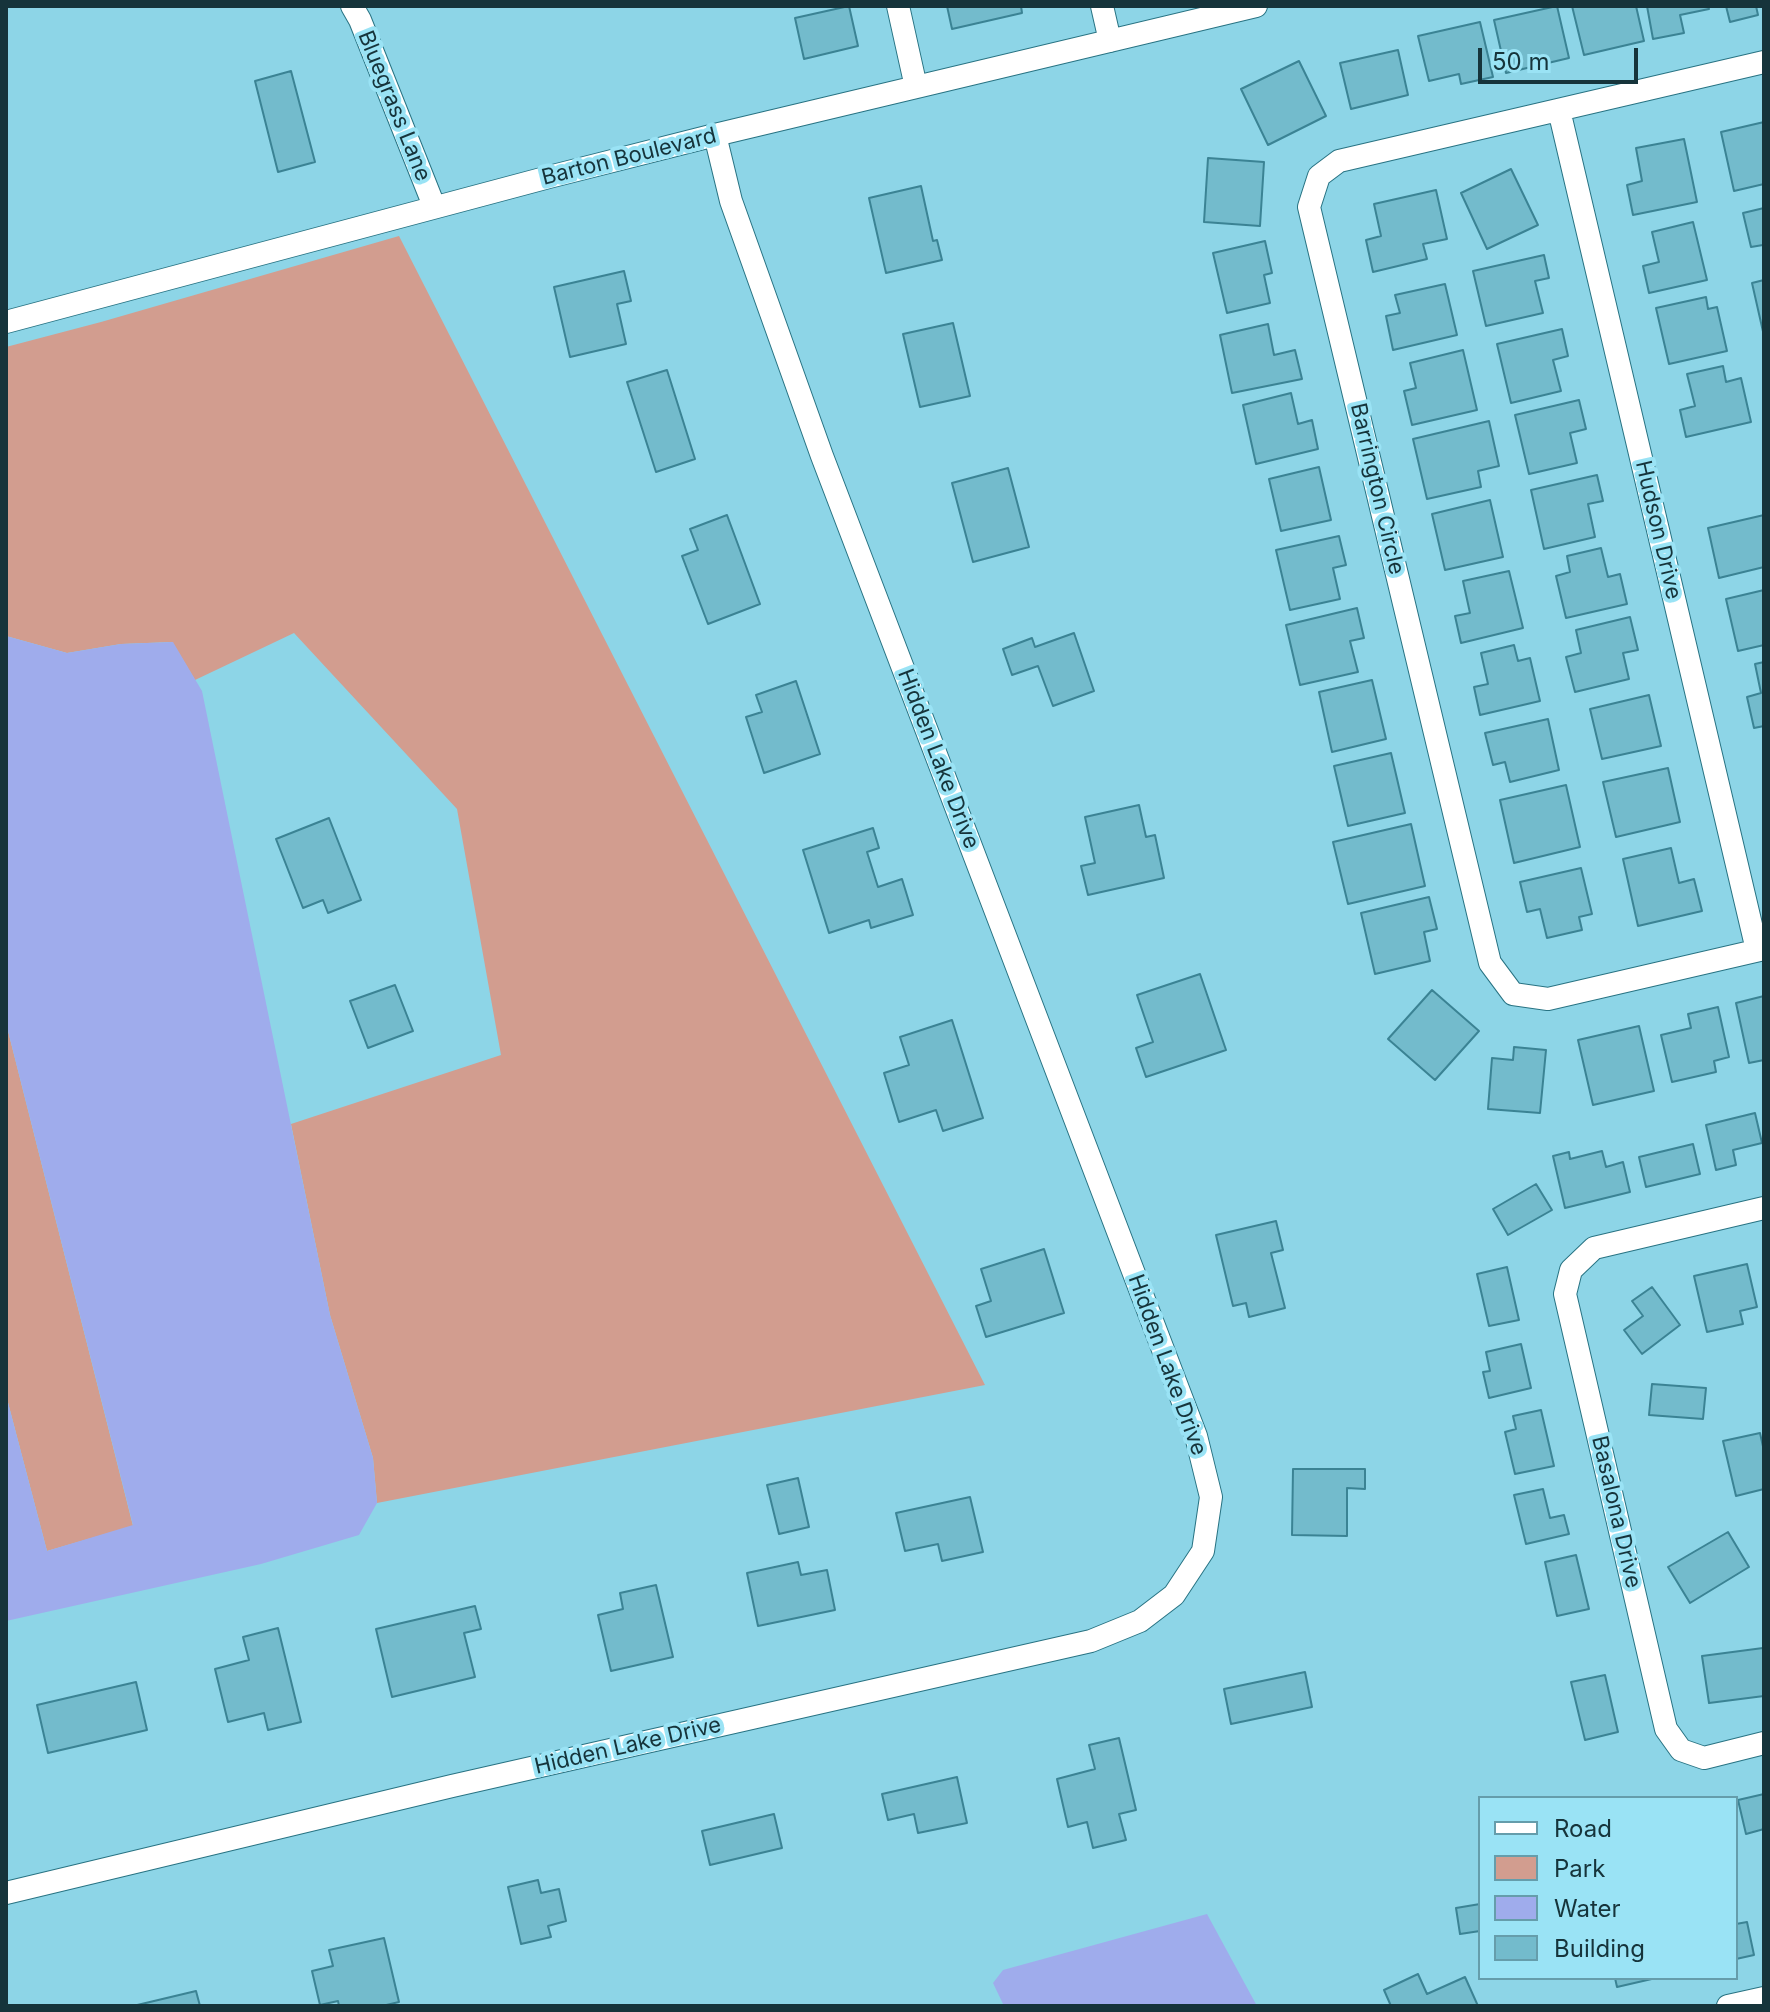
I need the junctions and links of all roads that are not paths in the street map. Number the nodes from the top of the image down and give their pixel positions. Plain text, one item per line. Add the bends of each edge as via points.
1 (352, 6) edge
2 (898, 6) edge
3 (1102, 6) edge
4 (1256, 6) edge
5 (1110, 41) junction
6 (1764, 62) edge
7 (916, 87) junction
8 (1559, 110) junction
9 (715, 135) junction
10 (434, 206) junction
11 (6, 322) edge
12 (1761, 949) edge
13 (1764, 1208) edge
14 (1764, 1743) edge
15 (6, 1893) edge
16 (1764, 1998) edge
17 (1731, 2006) edge

1 - 10 street, Bluegrass Lane
2 - 7 street
3 - 5 street
4 - 5 street, Barton Boulevard
5 - 7 street, Barton Boulevard
6 - 8 street, Barrington Circle
7 - 9 street, Barton Boulevard
8 - 12 street, Hudson Drive
8 - 12 street, Barrington Circle via 1339,161 1319,176 1309,207 1490,963 1513,994 1548,999
9 - 10 street, Barton Boulevard
9 - 15 street, Hidden Lake Drive via 731,201 822,456 1196,1436 1211,1497 1203,1551 1174,1595 1140,1621 1091,1641
10 - 11 street, Barton Boulevard
13 - 14 street, Basalona Drive via 1594,1248 1571,1270 1565,1294 1666,1729 1681,1750 1704,1758
16 - 17 street

